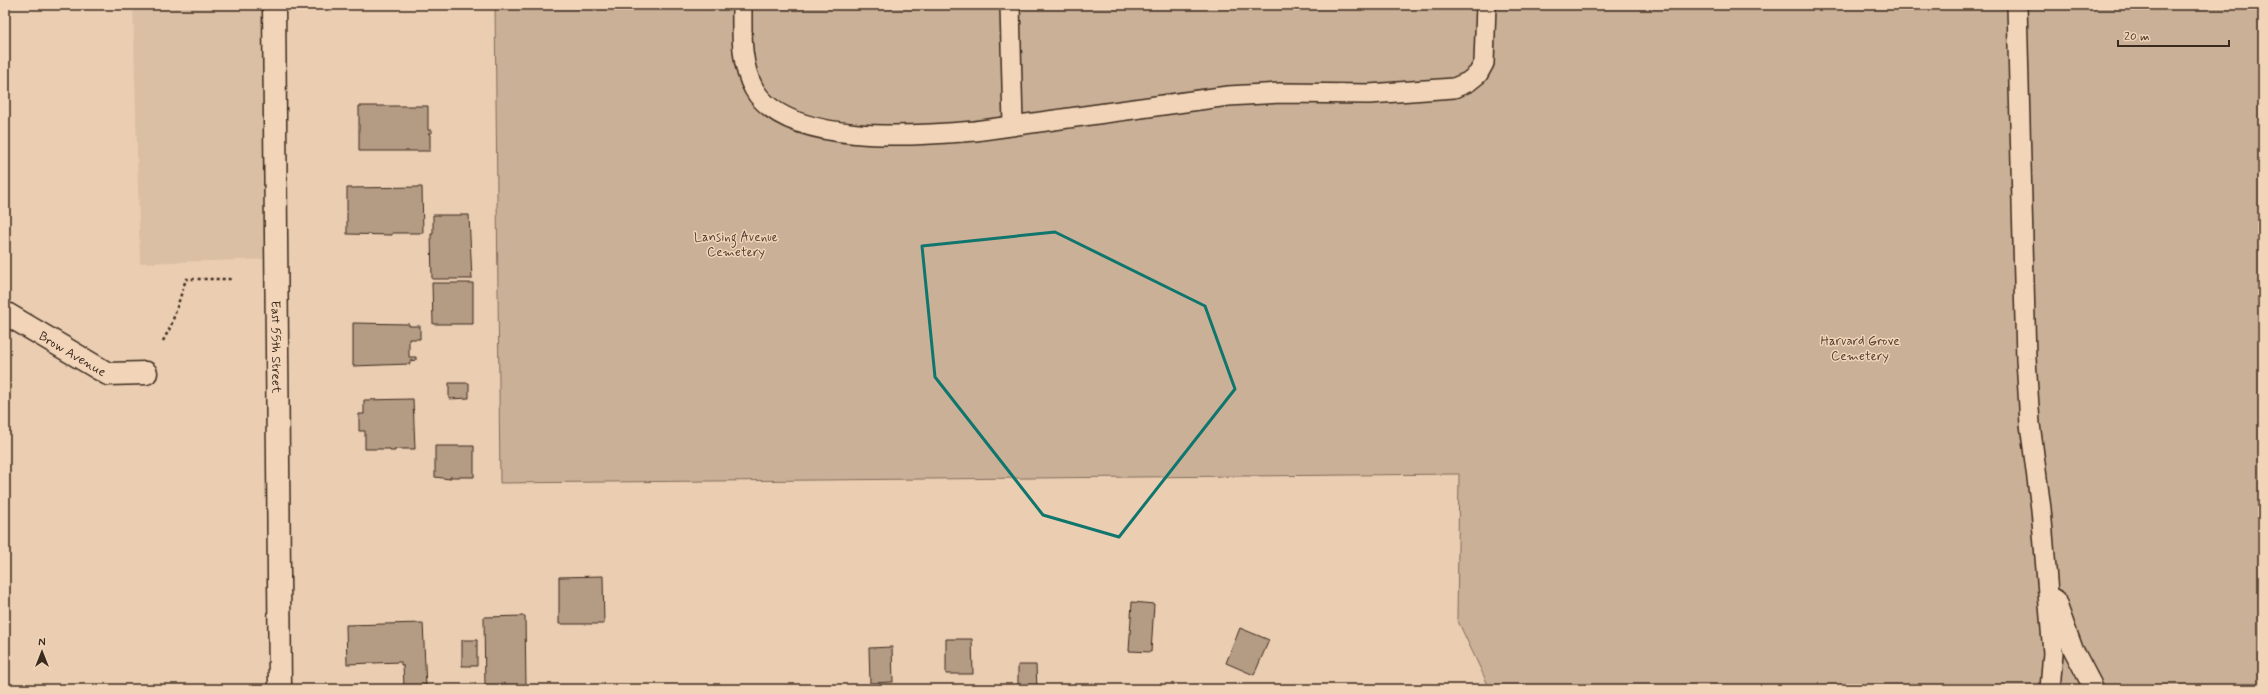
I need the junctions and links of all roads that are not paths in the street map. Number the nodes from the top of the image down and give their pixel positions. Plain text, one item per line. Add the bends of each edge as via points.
1 (274, 5) edge
2 (742, 5) edge
3 (1010, 5) edge
4 (1486, 5) edge
5 (2017, 5) edge
6 (1013, 125) junction
7 (5, 314) edge
8 (146, 373) dead end
9 (2046, 575) junction
10 (280, 689) edge
11 (2050, 689) edge
12 (2094, 689) edge

1 - 10 street, East 55th Street
2 - 6 lane via 744,58 754,89 777,112 793,121 822,129 888,135 935,134
3 - 6 lane
4 - 6 lane via 1484,63 1478,74 1454,88 1369,94 1280,93 1228,96
5 - 9 lane via 2026,359 2030,424
7 - 8 street, Brow Avenue via 108,374
9 - 11 lane via 2053,653
9 - 12 lane via 2073,649

